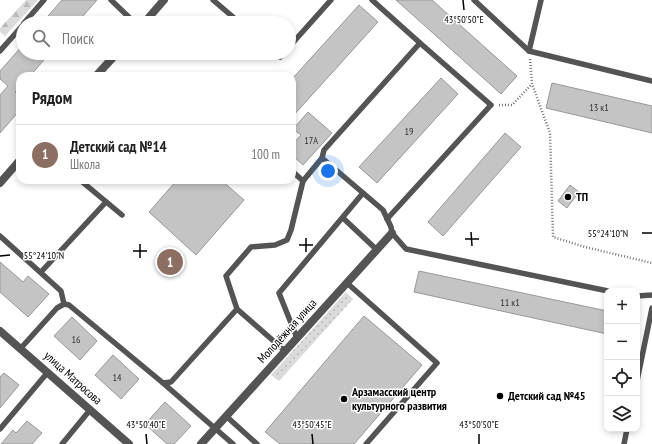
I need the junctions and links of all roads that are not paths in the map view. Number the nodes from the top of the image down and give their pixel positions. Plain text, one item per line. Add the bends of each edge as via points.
1 (44, 0) edge
2 (111, 0) edge
3 (164, 0) edge
4 (213, 0) edge
5 (331, 0) edge
6 (372, 0) edge
7 (474, 0) edge
8 (541, 0) edge
9 (31, 16) edge
10 (128, 16) edge
11 (150, 16) edge
12 (232, 16) edge
13 (16, 33) edge
14 (296, 39) edge
15 (420, 43) junction
16 (0, 51) edge
17 (529, 51) junction
18 (111, 60) edge
19 (100, 72) edge
20 (652, 81) edge
21 (322, 158) junction
22 (16, 164) edge
23 (296, 175) edge
24 (303, 181) junction
25 (0, 182) edge
26 (85, 184) edge
27 (363, 193) junction
28 (106, 202) junction
29 (122, 215) dead end
30 (342, 218) junction
31 (387, 219) junction
32 (392, 233) junction
33 (0, 236) edge
34 (377, 250) junction
35 (41, 272) junction
36 (347, 283) junction
37 (604, 290) edge
38 (652, 295) edge
39 (640, 296) edge
40 (64, 304) junction
41 (652, 308) edge
42 (237, 309) junction
43 (0, 331) edge
44 (297, 338) junction
45 (20, 348) junction
46 (286, 351) junction
47 (640, 366) edge
48 (48, 372) junction
49 (163, 383) junction
50 (90, 410) junction
51 (226, 416) junction
52 (215, 428) junction
53 (0, 429) edge
54 (626, 432) edge
55 (62, 444) edge
56 (129, 444) edge
57 (200, 444) edge
58 (233, 444) edge
59 (257, 444) edge
60 (366, 444) edge
61 (624, 444) edge

1 - 9 lane
2 - 10 lane
3 - 11 street
4 - 12 lane
5 - 14 lane
6 - 15 lane
7 - 17 lane
8 - 17 lane
13 - 16 lane
15 - 21 lane via 324,150
15 - 31 lane via 491,106
17 - 20 lane
18 - 19 street
21 - 24 lane
21 - 27 lane
22 - 25 street
23 - 24 lane
24 - 42 lane via 287,240 275,245 251,247 226,276
26 - 28 lane
27 - 30 lane
27 - 31 lane via 383,210
28 - 29 lane
28 - 35 lane
30 - 34 lane
30 - 44 lane via 279,293
31 - 32 lane
32 - 34 street, Молодёжная улица
32 - 37 lane via 406,249
33 - 35 lane
34 - 36 street, Молодёжная улица
35 - 40 lane via 60,291
36 - 44 street, Молодёжная улица
36 - 60 lane via 436,363
38 - 39 lane
40 - 45 lane via 57,308
40 - 49 lane via 69,305
41 - 47 lane
42 - 46 lane
42 - 49 lane via 171,382
43 - 45 street, улица Матросова
44 - 46 street, Молодёжная улица
45 - 48 street, улица Матросова
46 - 51 street, Молодёжная улица
48 - 50 street, улица Матросова
48 - 53 lane
49 - 52 lane
50 - 55 lane
50 - 56 street, улица Матросова
51 - 52 street, Молодёжная улица
51 - 59 lane
52 - 57 street, Молодёжная улица
52 - 58 lane
54 - 61 lane

